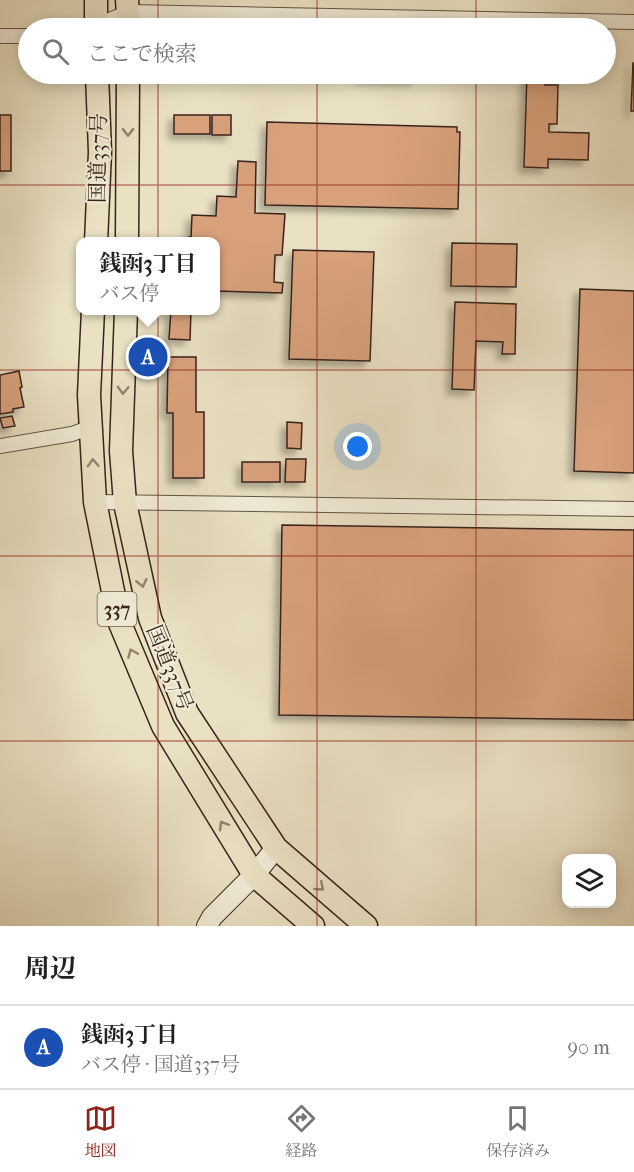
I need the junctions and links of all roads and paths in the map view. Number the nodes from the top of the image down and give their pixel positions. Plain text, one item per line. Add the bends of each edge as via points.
1 (96, 0) edge
2 (128, 14) edge
3 (95, 18) edge
4 (381, 18) edge
5 (616, 22) edge
6 (634, 22) edge
7 (0, 36) edge
8 (18, 36) edge
9 (98, 84) edge
10 (128, 84) edge
11 (96, 237) edge
12 (128, 237) edge
13 (93, 315) edge
14 (126, 315) edge
15 (91, 427) junction
16 (0, 446) edge
17 (95, 502) junction
18 (125, 503) junction
19 (634, 509) edge
20 (276, 848) junction
21 (254, 875) junction
22 (207, 926) edge
23 (313, 926) edge
24 (366, 926) edge

1 - 3 highway
2 - 4 street
5 - 6 street
7 - 8 street
9 - 11 highway, 国道337号
10 -> 12 highway, 国道337号
13 - 15 highway, 国道337号 / 337
14 -> 18 highway, 国道337号 / 337 via 121,451
15 - 16 street
17 -> 15 highway, 国道337号 / 337
17 - 18 street
21 -> 17 highway, 国道337号 / 337 via 163,726 119,621
18 - 19 street
18 -> 20 highway, 国道337号 / 337 via 150,618 187,713
20 - 21 main road
20 -> 24 highway, 国道337号 / 337
21 - 22 main road
21 - 23 highway, 国道337号 / 337

